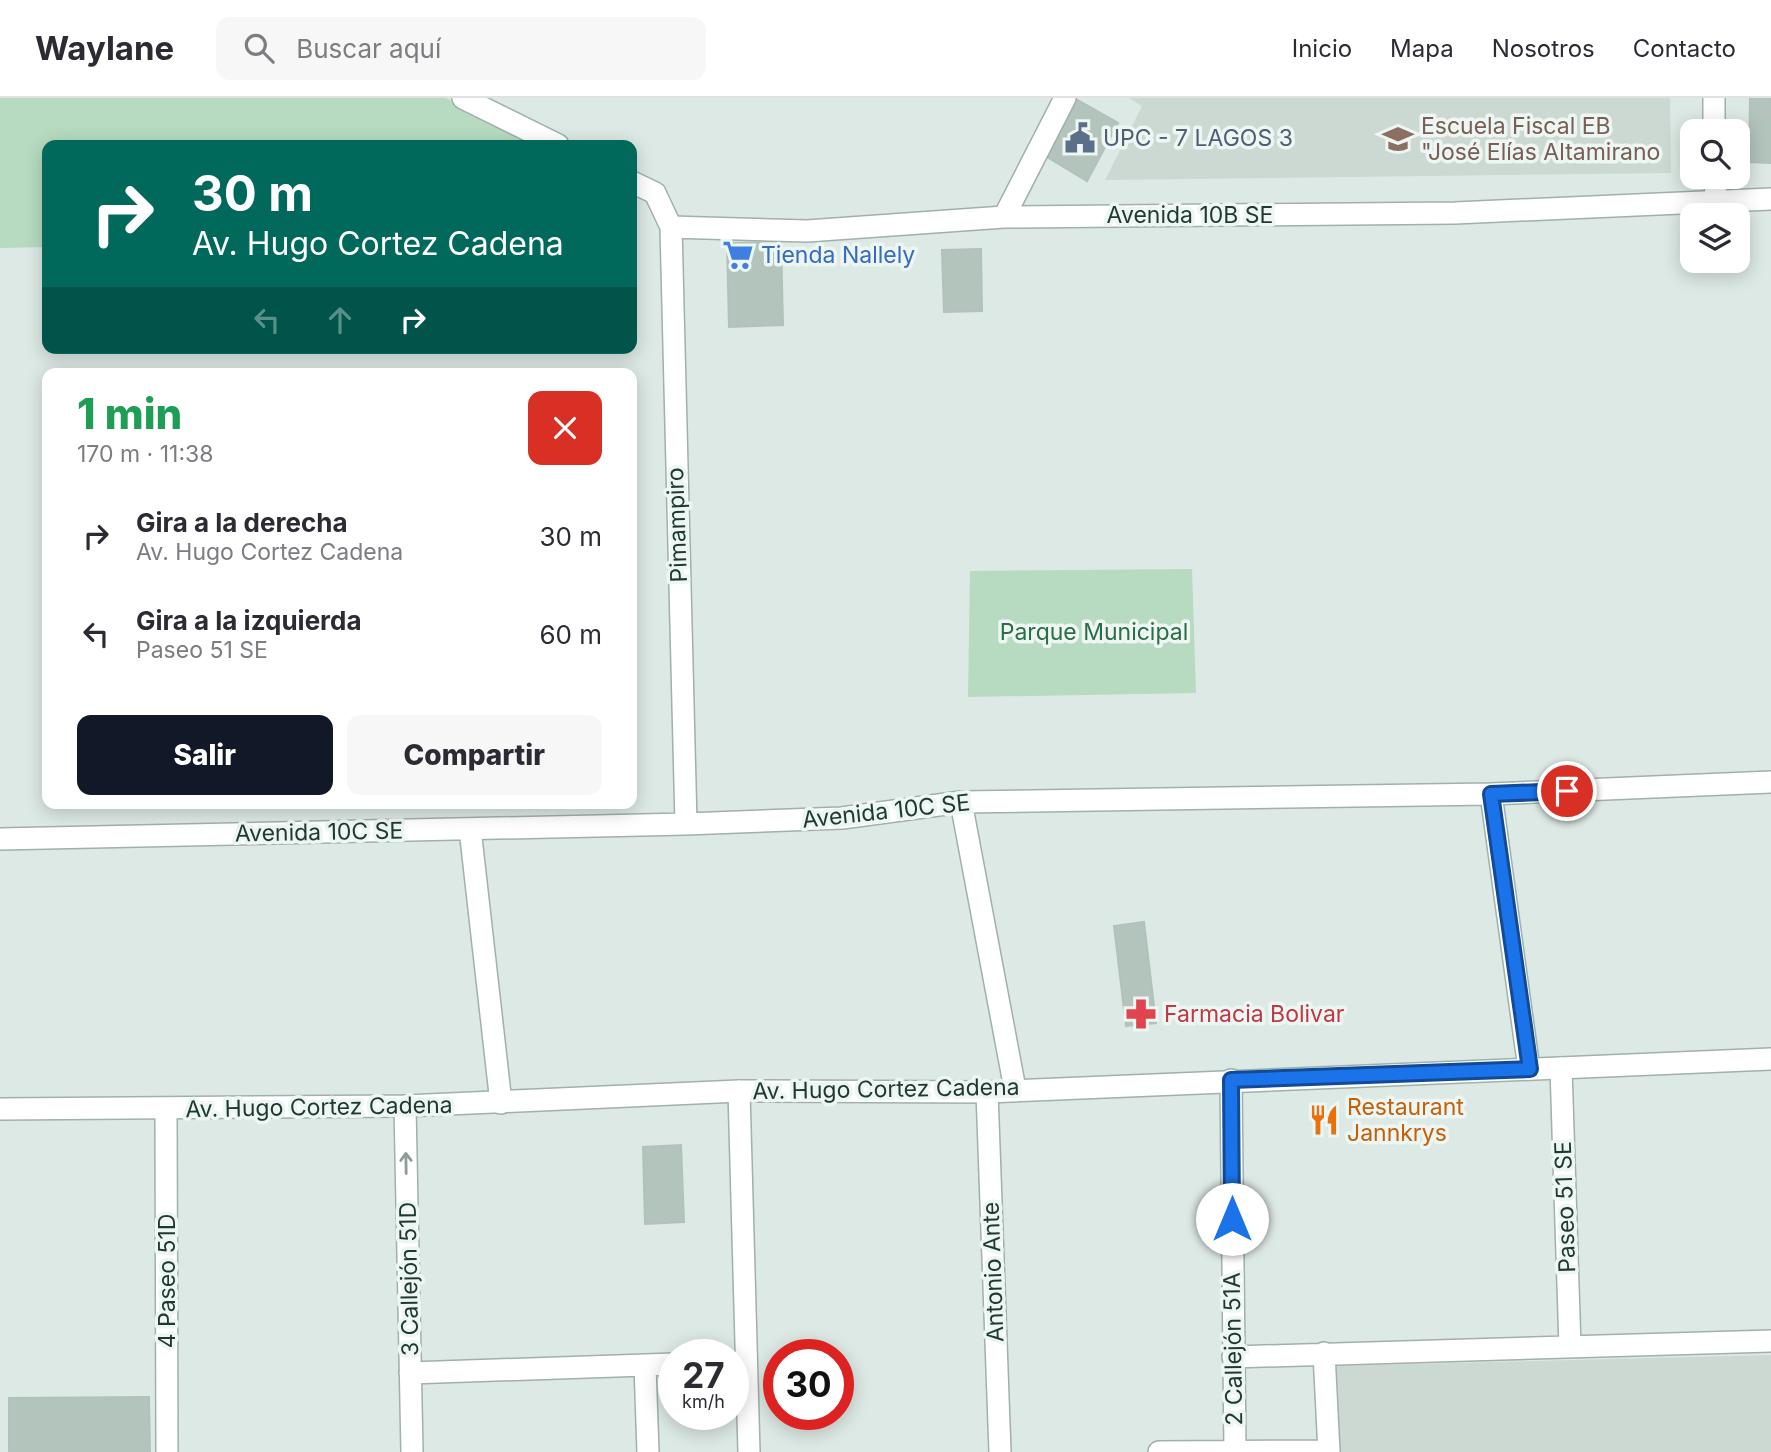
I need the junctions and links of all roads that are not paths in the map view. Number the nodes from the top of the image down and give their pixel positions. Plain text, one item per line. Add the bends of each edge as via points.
1 (463, 98) edge
2 (1065, 98) edge
3 (1714, 98) edge
4 (1714, 119) edge
5 (548, 140) edge
6 (637, 184) edge
7 (1716, 189) edge
8 (1771, 199) edge
9 (1716, 201) junction
10 (1004, 217) junction
11 (671, 227) junction
12 (1771, 782) edge
13 (1491, 794) junction
14 (961, 802) junction
15 (686, 824) junction
16 (470, 829) junction
17 (0, 839) edge
18 (1771, 1059) edge
19 (1561, 1068) junction
20 (1530, 1069) junction
21 (1231, 1080) junction
22 (1015, 1089) junction
23 (739, 1091) junction
24 (987, 1091) junction
25 (501, 1103) junction
26 (405, 1106) junction
27 (0, 1109) edge
28 (166, 1109) junction
29 (739, 1339) edge
30 (1771, 1342) edge
31 (1570, 1347) junction
32 (1324, 1353) junction
33 (1233, 1357) junction
34 (658, 1365) edge
35 (645, 1366) junction
36 (411, 1373) junction
37 (747, 1430) edge
38 (1235, 1450) edge
39 (167, 1452) edge
40 (412, 1452) edge
41 (648, 1452) edge
42 (749, 1452) edge
43 (1000, 1452) edge
44 (1159, 1452) edge
45 (1329, 1452) edge

1 - 5 street
2 - 10 street
3 - 4 street
6 - 11 street via 655,193
7 - 9 street
8 - 9 street, Avenida 10B SE
9 - 10 street, Avenida 10B SE via 1455,214
10 - 11 street, Avenida 10B SE via 807,231
11 - 15 street, Pimampiro
12 - 13 street, Avenida 10C SE
13 - 14 street, Avenida 10C SE
13 - 20 street
14 - 15 street, Avenida 10C SE via 842,818
14 - 22 street
15 - 16 street, Avenida 10C SE
16 - 17 street, Avenida 10C SE
16 - 25 street
18 - 19 street, Av. Hugo Cortez Cadena
19 - 20 street, Av. Hugo Cortez Cadena
19 - 31 street, Paseo 51 SE
20 - 21 street, Av. Hugo Cortez Cadena
21 - 22 street, Av. Hugo Cortez Cadena
21 - 33 street, 2 Callejón 51A
22 - 24 street, Av. Hugo Cortez Cadena
23 - 24 street, Av. Hugo Cortez Cadena
23 - 25 street, Av. Hugo Cortez Cadena
23 - 29 street
24 - 43 street, Antonio Ante
25 - 26 street, Av. Hugo Cortez Cadena
26 - 28 street, Av. Hugo Cortez Cadena
36 -> 26 street, 3 Callejón 51D
27 - 28 street, Av. Hugo Cortez Cadena
28 - 39 street, 4 Paseo 51D
30 - 31 street
31 - 32 street
32 - 33 street
32 - 45 street
33 - 38 street, 2 Callejón 51A
34 - 35 street
35 - 36 street
35 - 41 street
36 - 40 street, 3 Callejón 51D
37 - 42 street
38 - 44 street
38 - 45 street

